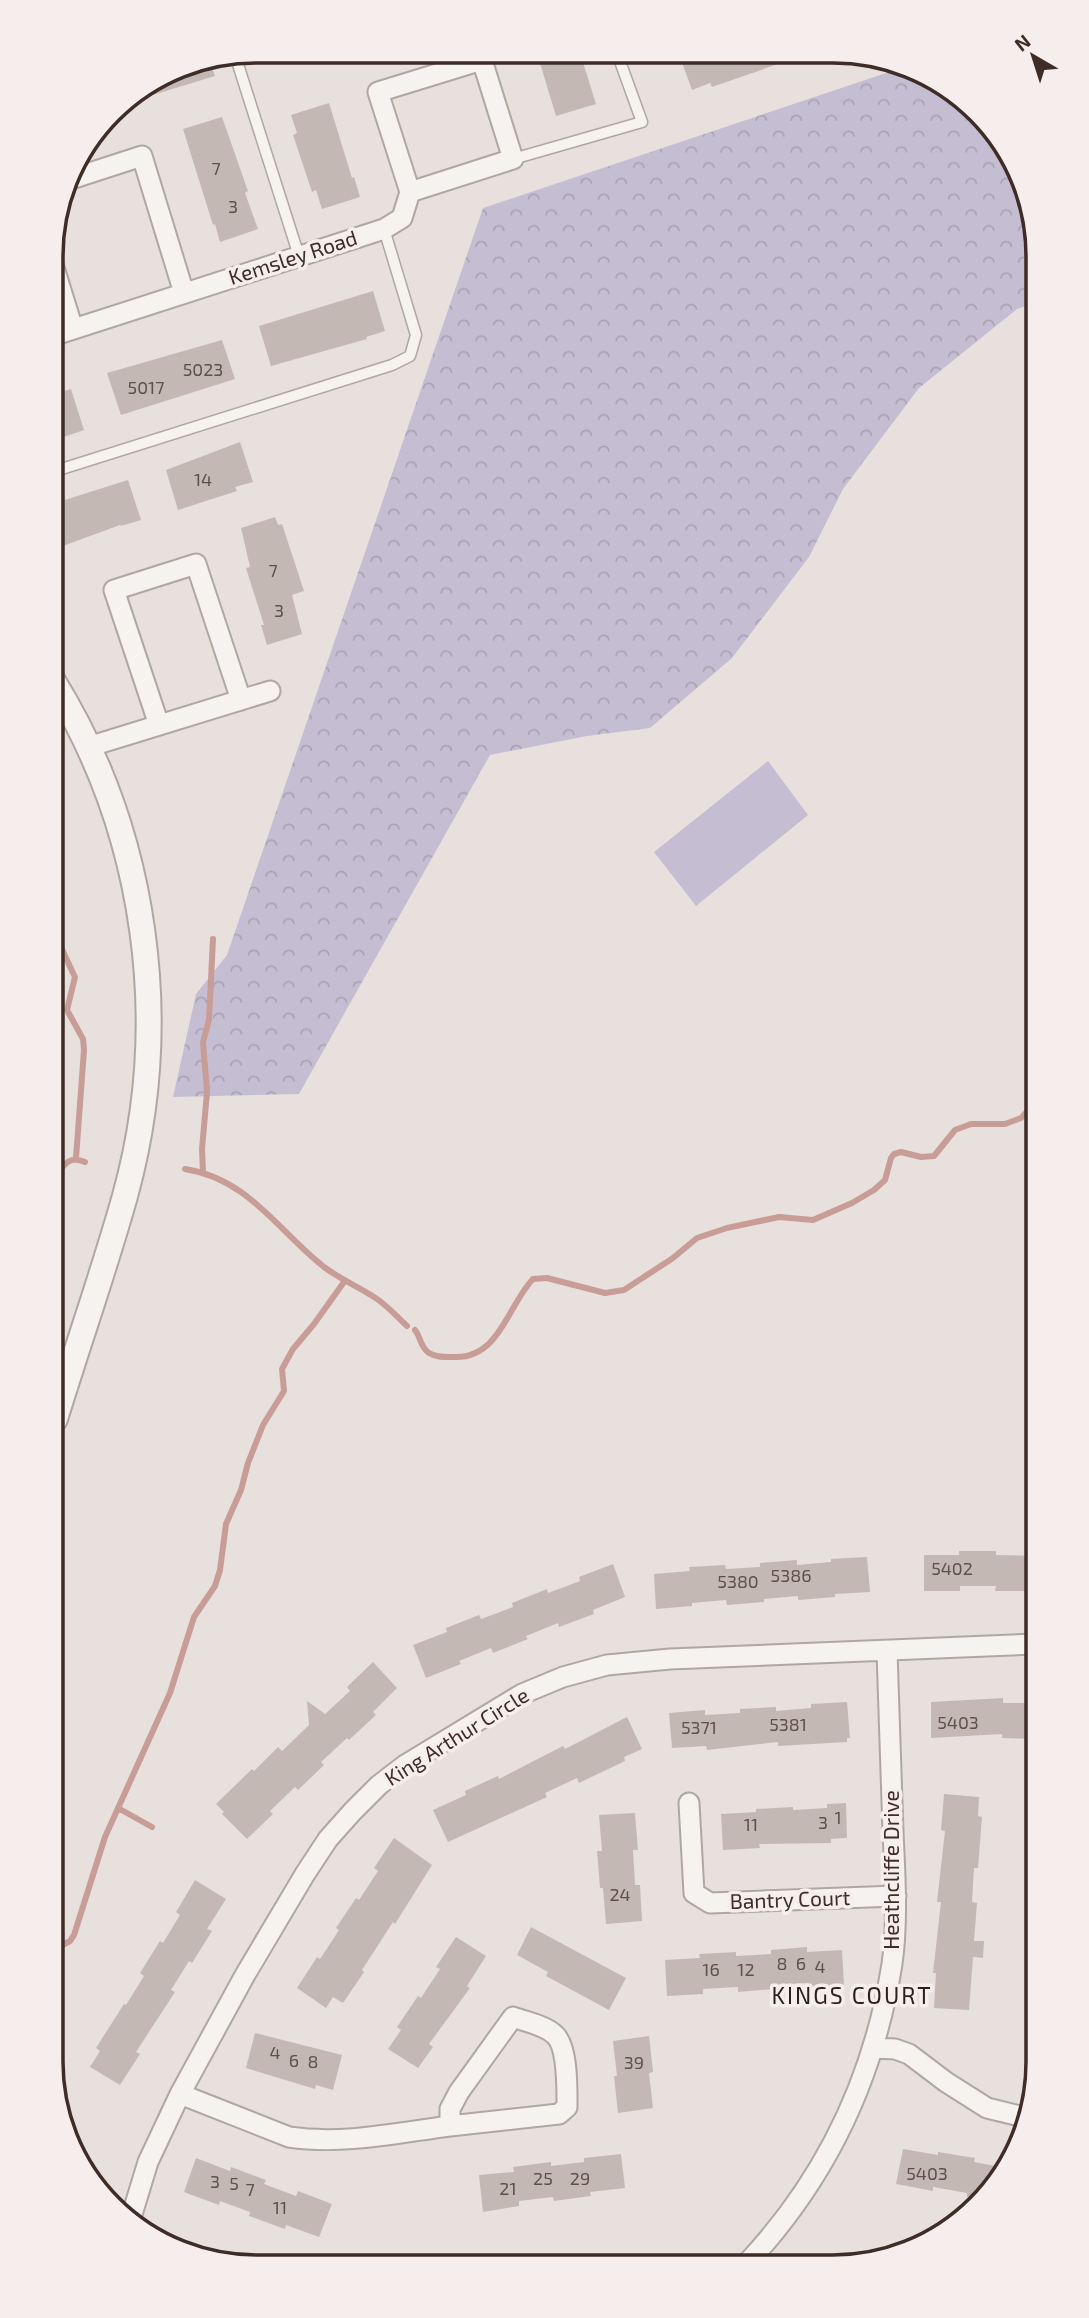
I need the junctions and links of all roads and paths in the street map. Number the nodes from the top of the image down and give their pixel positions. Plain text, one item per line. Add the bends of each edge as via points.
1 (472, 63) edge
2 (483, 63) edge
3 (621, 63) edge
4 (237, 64) edge
5 (513, 159) junction
6 (81, 176) edge
7 (410, 192) junction
8 (384, 229) junction
9 (299, 256) junction
10 (184, 293) junction
11 (63, 297) edge
12 (73, 329) junction
13 (63, 332) edge
14 (63, 469) edge
15 (270, 691) dead end
16 (63, 700) edge
17 (241, 700) junction
18 (159, 725) junction
19 (88, 747) junction
20 (63, 1393) edge
21 (1026, 1644) edge
22 (887, 1651) junction
23 (689, 1803) dead end
24 (895, 1896) junction
25 (873, 2048) junction
26 (180, 2094) junction
27 (1018, 2116) edge
28 (450, 2126) junction
29 (133, 2210) edge
30 (754, 2255) edge

1 - 7 street via 379,92
2 - 5 street
3 - 5 lane via 642,122
4 - 9 lane
5 - 7 street
6 - 10 street via 142,156
7 - 8 street, Kemsley Road via 402,218
8 - 9 street, Kemsley Road
8 - 14 lane via 415,335 410,356
9 - 10 street, Kemsley Road
10 - 12 street, Kemsley Road
11 - 12 street
12 - 13 street, Kemsley Road
15 - 17 street
16 - 19 street
17 - 18 street
17 - 18 street via 196,565 114,590
18 - 19 street
19 - 20 street via 118,820 131,868 141,918 149,1025 142,1109 125,1195
21 - 22 street, King Arthur Circle
22 - 24 street, Heathcliffe Drive
22 - 26 street, King Arthur Circle via 607,1665 522,1694 405,1765 379,1785 328,1839 245,1975
23 - 24 street, Bantry Court via 694,1893 710,1903
24 - 25 street, Heathcliffe Drive via 892,1963
25 - 27 street via 909,2053 987,2108
25 - 30 street, Heathcliffe Drive via 842,2128 816,2175
26 - 28 street via 289,2137 308,2140
26 - 29 street, King Arthur Circle via 148,2162
28 - 28 street via 559,2115 567,2100 557,2036 513,2017 459,2092 450,2109

